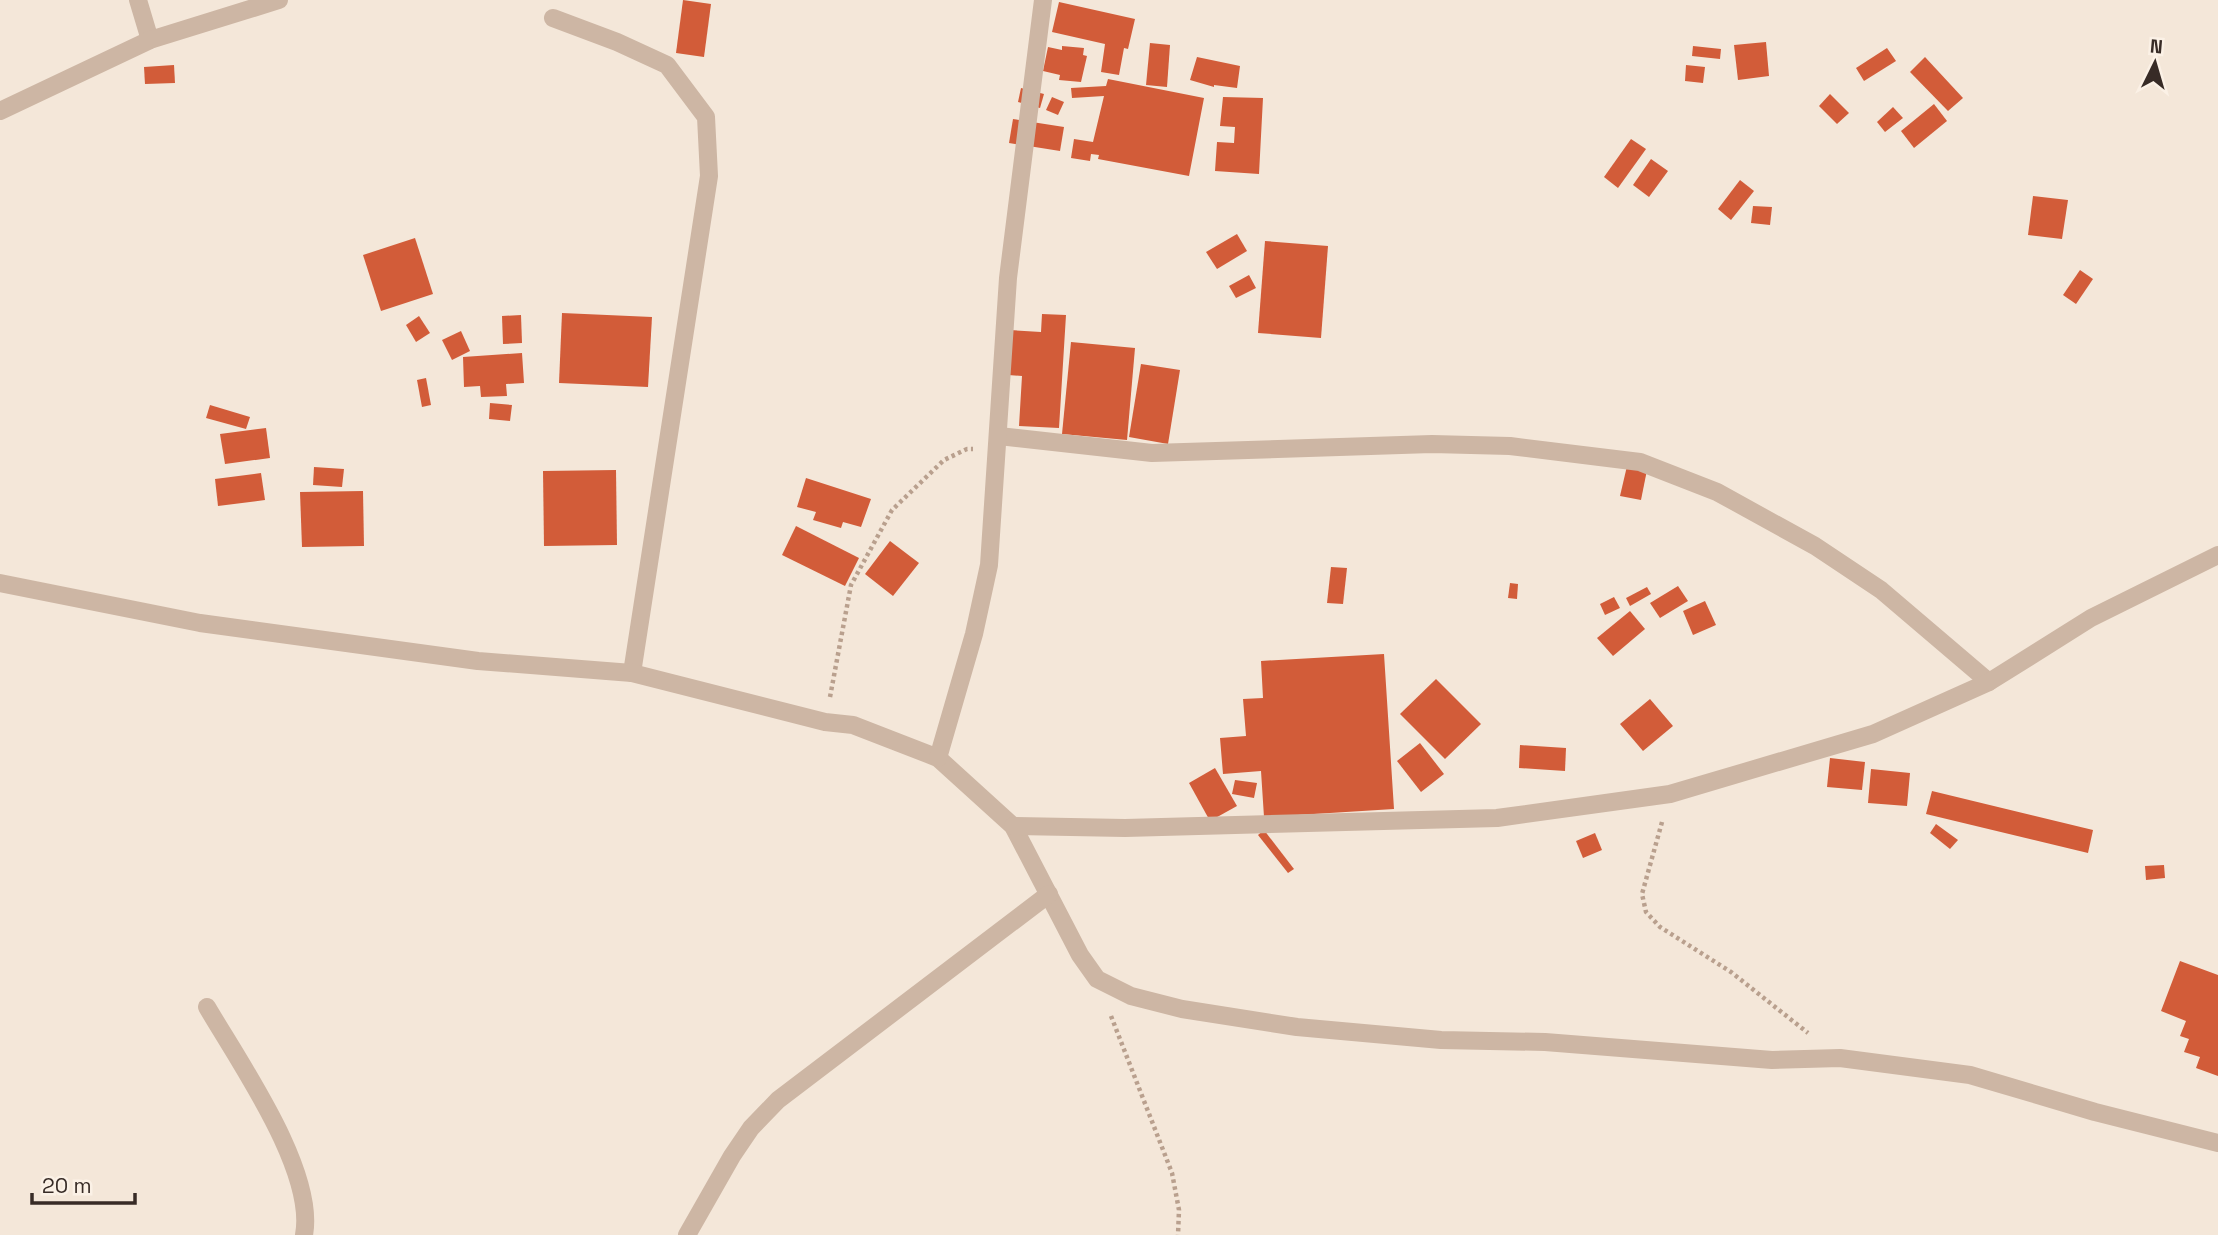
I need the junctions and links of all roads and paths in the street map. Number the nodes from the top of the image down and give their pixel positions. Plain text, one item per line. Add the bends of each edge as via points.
1 (138, 0) edge
2 (279, 0) edge
3 (1043, 0) edge
4 (553, 18) dead end
5 (150, 40) junction
6 (0, 111) edge
7 (998, 444) junction
8 (2218, 555) edge
9 (0, 583) edge
10 (632, 673) junction
11 (1989, 682) junction
12 (825, 722) junction
13 (938, 758) junction
14 (1670, 794) junction
15 (1013, 826) junction
16 (1049, 894) junction
17 (1097, 979) junction
18 (206, 1007) dead end
19 (1840, 1058) junction
20 (2218, 1143) edge
21 (304, 1235) edge
22 (687, 1235) edge
23 (1178, 1235) edge

1 - 5 street
2 - 5 street
3 - 7 street via 1008,278
4 - 10 street via 667,65 706,117 709,176
5 - 6 street
7 - 11 street via 1152,453 1432,444 1510,446 1640,462 1717,492 1815,546 1881,590
7 - 12 path via 967,449 944,460 892,510 851,584
7 - 13 street via 989,565
8 - 11 street via 2091,618
9 - 10 street via 200,622 478,661
10 - 12 street
11 - 14 street via 1872,734
12 - 13 street via 853,725
13 - 15 street
14 - 15 street via 1497,818 1125,828
14 - 19 path via 1642,894 1646,912 1660,927 1731,972
15 - 16 street
16 - 17 street
16 - 22 street via 778,1100 732,1156
17 - 19 street via 1131,996 1182,1009 1297,1027 1441,1041 1545,1042 1772,1060
17 - 23 path via 1172,1173
18 - 21 street via 294,1163 306,1216
19 - 20 street via 1970,1075

